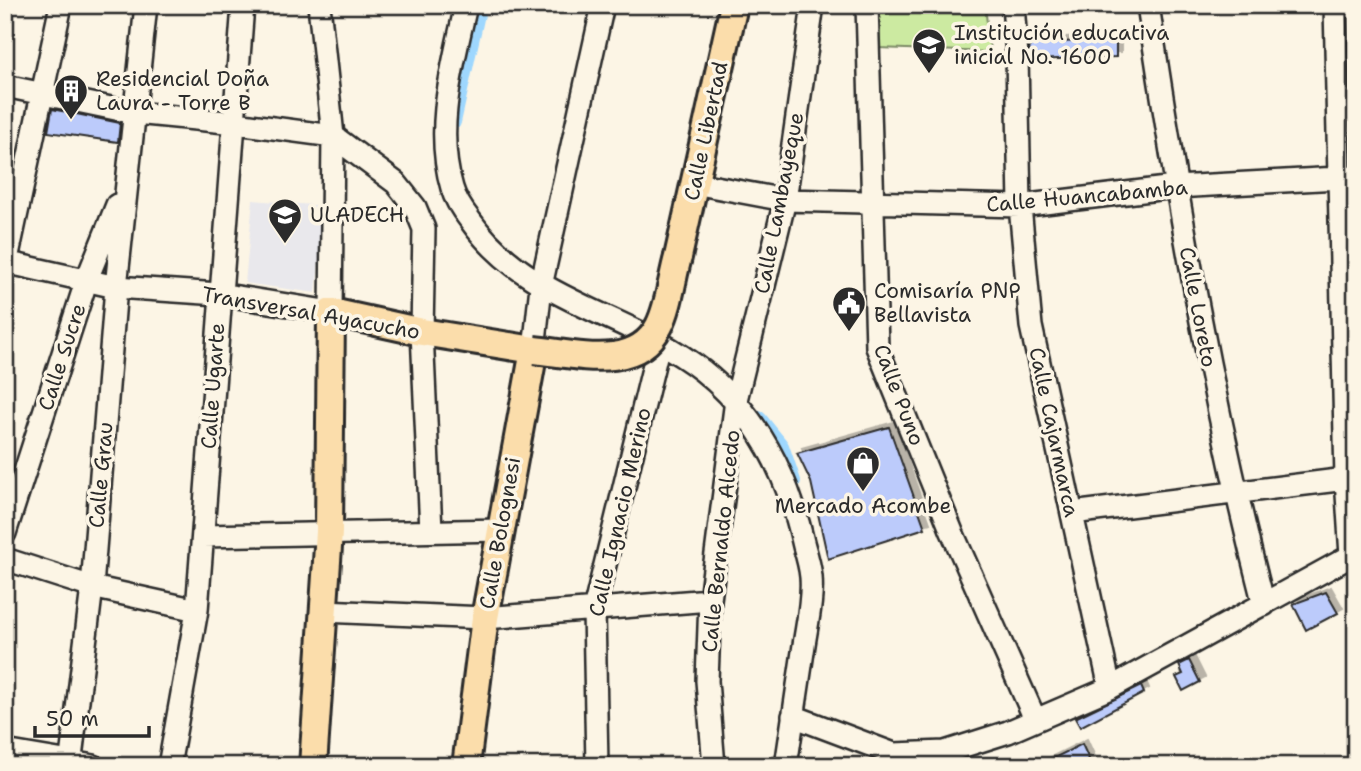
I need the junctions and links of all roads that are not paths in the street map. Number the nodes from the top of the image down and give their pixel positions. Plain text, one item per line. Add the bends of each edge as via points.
1 (61, 5) edge
2 (146, 5) edge
3 (243, 5) edge
4 (319, 5) edge
5 (466, 5) edge
6 (603, 5) edge
7 (734, 5) edge
8 (813, 5) edge
9 (867, 5) edge
10 (1013, 5) edge
11 (1148, 5) edge
12 (1335, 5) edge
13 (5, 86) edge
14 (43, 93) junction
15 (135, 113) junction
16 (236, 123) junction
17 (333, 136) junction
18 (1348, 178) edge
19 (126, 183) junction
20 (694, 183) junction
21 (1175, 187) junction
22 (785, 200) junction
23 (873, 204) junction
24 (1020, 206) junction
25 (6, 265) edge
26 (88, 279) junction
27 (117, 286) junction
28 (219, 294) junction
29 (540, 294) junction
30 (331, 312) junction
31 (422, 332) junction
32 (659, 344) junction
33 (534, 350) junction
34 (736, 400) junction
35 (1346, 479) junction
36 (1235, 494) junction
37 (1072, 513) junction
38 (502, 530) junction
39 (431, 531) junction
40 (329, 532) junction
41 (5, 533) edge
42 (203, 536) junction
43 (1353, 553) edge
44 (5, 559) edge
45 (92, 587) junction
46 (710, 600) junction
47 (1264, 605) junction
48 (197, 610) junction
49 (594, 610) junction
50 (323, 611) junction
51 (485, 618) junction
52 (1110, 688) junction
53 (793, 716) junction
54 (1035, 719) junction
55 (5, 751) edge
56 (894, 760) edge
57 (70, 764) edge
58 (94, 766) edge
59 (169, 766) edge
60 (313, 766) edge
61 (466, 766) edge
62 (597, 766) edge
63 (714, 766) edge
64 (786, 766) edge

1 - 14 street
2 - 15 street
3 - 16 street, Calle Ugarte
4 - 17 street
5 - 29 street via 444,110 452,190 484,240
6 - 29 street, Calle Bolognesi
7 - 20 main road, Calle Libertad
8 - 22 street, Calle Lambayeque
9 - 23 street, Calle Puno
10 - 24 street, Calle Cajarmarca
11 - 21 street, Calle Loreto
12 - 18 street
13 - 14 street
14 - 15 street
14 - 25 street
15 - 16 street
15 - 19 street
16 - 17 street
16 - 28 street, Calle Ugarte
17 - 30 street
17 - 31 street via 396,183 415,207 424,229
18 - 21 street, Calle Huancabamba
18 - 35 street
19 - 26 street, Calle Sucre
19 - 27 street, Calle Grau
20 - 22 street, Calle Huancabamba
20 - 33 main road, Calle Libertad, bridge via 660,325 648,343 632,353 607,357
21 - 24 street, Calle Huancabamba
21 - 36 street, Calle Loreto
22 - 23 street, Calle Huancabamba
22 - 34 street, Calle Lambayeque
23 - 24 street, Calle Huancabamba
23 - 54 street, Calle Puno via 877,347
24 - 37 street, Calle Cajarmarca via 1031,326
25 - 26 street, Transversal Ayacucho
26 - 27 street, Transversal Ayacucho
26 - 41 street, Calle Sucre
27 - 28 street, Transversal Ayacucho
27 - 45 street, Calle Grau
28 - 30 street, Transversal Ayacucho
28 - 42 street, Calle Ugarte
29 - 32 street
29 - 33 street, Calle Bolognesi
30 - 31 main road, Transversal Ayacucho
30 - 40 main road
31 - 33 main road, Transversal Ayacucho
31 - 39 street
32 - 34 street via 701,369
32 - 49 street, Calle Ignacio Merino
33 - 38 main road, Calle Bolognesi
34 - 46 street, Calle Bernaldo Alcedo
34 - 53 street via 776,459 797,512 811,578
35 - 36 street
35 - 43 street
36 - 37 street
36 - 47 street, Calle Loreto
37 - 52 street, Calle Cajarmarca
38 - 39 street
38 - 51 main road, Calle Bolognesi
39 - 40 street
40 - 42 street
40 - 50 main road
42 - 48 street, Calle Ugarte
43 - 47 street
44 - 45 street
45 - 48 street
45 - 57 street, Calle Grau
46 - 49 street
46 - 63 street, Calle Bernaldo Alcedo via 707,681
47 - 52 street
48 - 59 street, Calle Ugarte
49 - 51 street
49 - 62 street, Calle Ignacio Merino
50 - 51 street
50 - 60 main road
51 - 61 main road, Calle Bolognesi
52 - 54 street
53 - 56 street
53 - 64 street
54 - 56 street via 944,752
55 - 57 street
57 - 58 street

